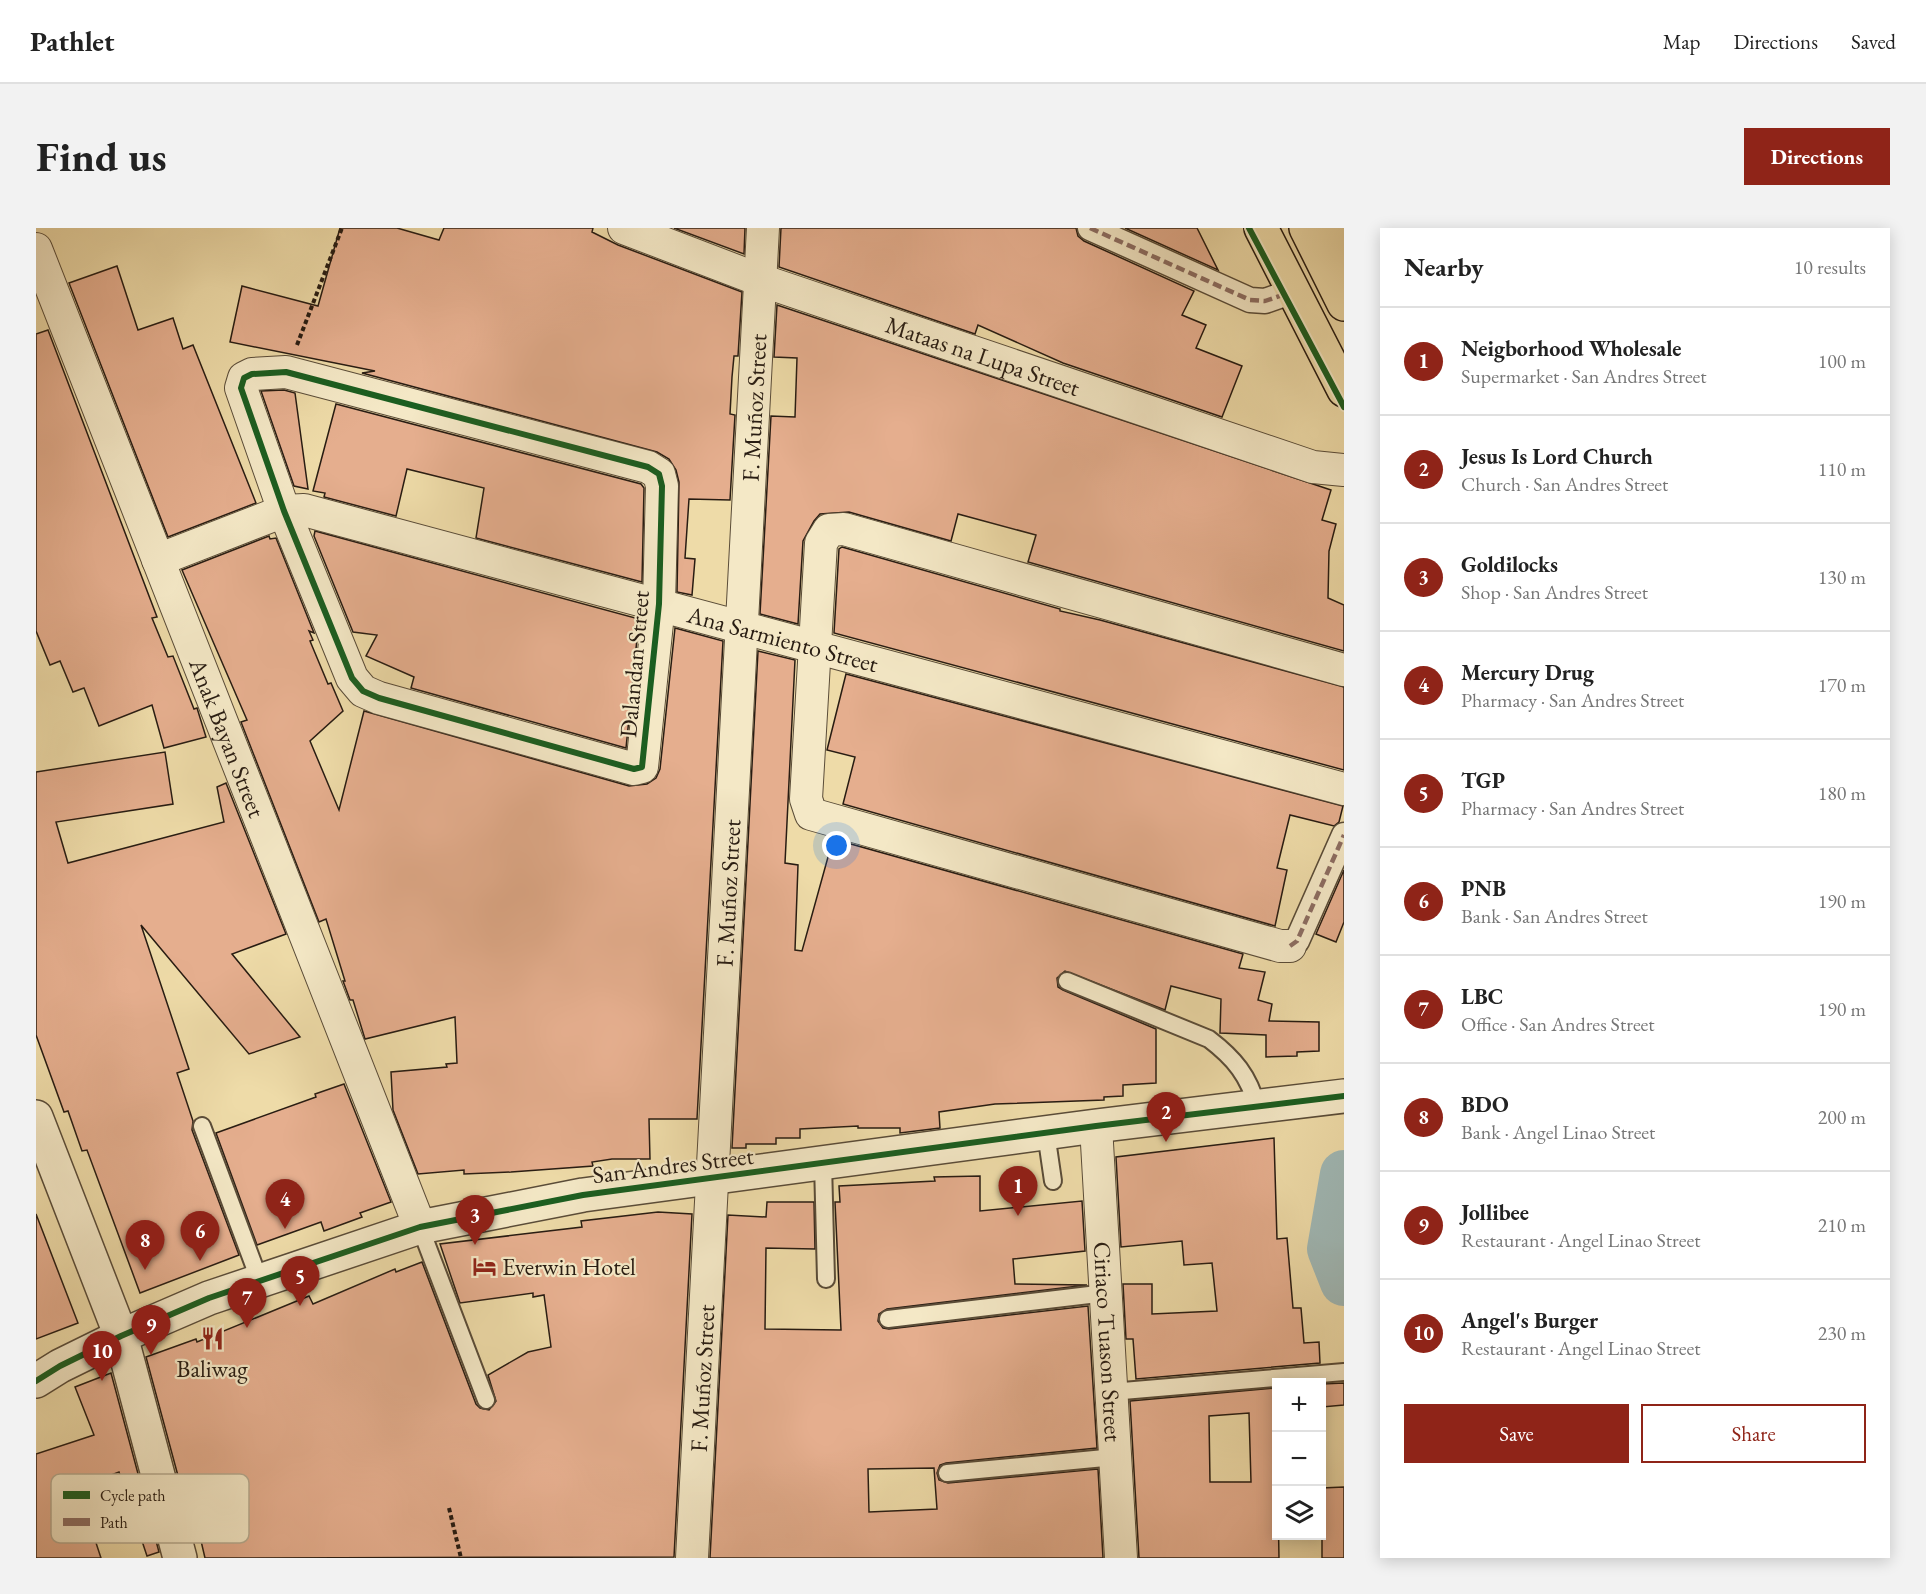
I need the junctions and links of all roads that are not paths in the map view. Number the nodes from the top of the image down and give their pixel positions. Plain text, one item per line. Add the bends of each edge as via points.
1 (624, 228) edge
2 (763, 228) edge
3 (1090, 228) edge
4 (1249, 228) edge
5 (1261, 228) edge
6 (1306, 228) edge
7 (1327, 228) edge
8 (36, 249) edge
9 (1344, 261) edge
10 (760, 280) junction
11 (1285, 294) junction
12 (1344, 304) edge
13 (1344, 390) edge
14 (1344, 407) edge
15 (1344, 470) edge
16 (284, 511) junction
17 (158, 560) junction
18 (659, 604) junction
19 (742, 626) junction
20 (816, 645) junction
21 (1344, 670) edge
22 (1344, 789) edge
23 (1344, 835) edge
24 (1290, 946) joint
25 (1067, 981) dead end
26 (1336, 1097) edge
27 (1257, 1107) junction
28 (36, 1117) edge
29 (202, 1126) dead end
30 (1096, 1126) junction
31 (1046, 1133) junction
32 (823, 1163) junction
33 (712, 1179) junction
34 (1053, 1181) dead end
35 (420, 1227) junction
36 (259, 1279) junction
37 (826, 1279) dead end
38 (1106, 1293) junction
39 (888, 1318) dead end
40 (121, 1336) junction
41 (1344, 1372) edge
42 (36, 1381) edge
43 (1111, 1392) junction
44 (486, 1400) dead end
45 (1115, 1457) junction
46 (947, 1473) dead end
47 (158, 1474) edge
48 (176, 1543) edge
49 (180, 1558) edge
50 (692, 1558) edge
51 (1121, 1558) edge

1 - 10 street, Mataas na Lupa Street
2 - 10 street, F. Muñoz Street
3 - 11 street via 1250,300 1265,302
4 - 11 main road
5 - 13 main road
6 - 12 main road
7 - 9 main road
8 - 17 street, Anak Bayan Street
10 - 15 street, Mataas na Lupa Street via 1313,467
10 - 19 street, F. Muñoz Street
11 - 14 main road
16 - 17 street, Ana Sarmiento Street
16 - 18 street, Ana Sarmiento Street via 304,510 333,516
16 - 18 street, Dalandan Street via 352,678 363,691 634,769 644,765
16 - 18 street, Dalandan Street via 241,388 244,378 252,374 286,372 648,467 659,474 662,486
17 - 35 street, Anak Bayan Street
18 - 19 street, Ana Sarmiento Street
19 - 20 street, Ana Sarmiento Street
19 - 33 street, F. Muñoz Street
20 - 21 street via 821,543 829,530 844,529
20 - 22 street, Ana Sarmiento Street
20 - 24 street via 806,799 811,814
23 - 24 street via 1296,941
25 - 27 lane via 1209,1039 1244,1072
26 - 27 street, San Andres Street
27 - 30 street, San Andres Street
28 - 40 street
29 - 36 lane
30 - 31 street, San Andres Street
30 - 38 street, Ciriaco Tuason Street
31 - 32 street, San Andres Street
31 - 34 lane
32 - 33 street, San Andres Street
32 - 37 lane
33 - 35 street, San Andres Street via 583,1195
33 - 50 street, F. Muñoz Street
35 - 36 street, San Andres Street
35 - 44 lane
36 - 40 street, San Andres Street
38 - 39 lane
38 - 43 street, Ciriaco Tuason Street
40 - 42 street, San Andres Street
40 - 47 street
41 - 43 lane
43 - 45 street, Ciriaco Tuason Street
45 - 46 lane
45 - 51 street, Ciriaco Tuason Street
48 - 49 street

